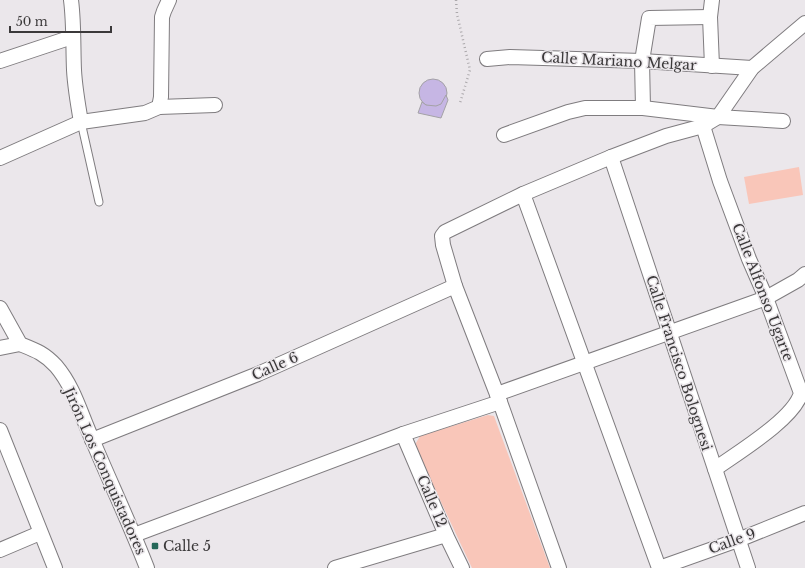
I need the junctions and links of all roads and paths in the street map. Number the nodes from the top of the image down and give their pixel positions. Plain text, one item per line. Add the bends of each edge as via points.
1 (71, 0) edge
2 (169, 0) edge
3 (456, 0) edge
4 (712, 0) edge
5 (710, 17) junction
6 (805, 23) edge
7 (72, 37) junction
8 (487, 59) dead end
9 (0, 61) edge
10 (642, 61) junction
11 (712, 66) junction
12 (752, 68) junction
13 (460, 103) dead end
14 (215, 105) dead end
15 (159, 107) junction
16 (643, 108) junction
17 (718, 118) junction
18 (783, 121) dead end
19 (81, 122) junction
20 (703, 126) junction
21 (504, 135) dead end
22 (611, 157) junction
23 (0, 158) edge
24 (523, 194) junction
25 (99, 202) dead end
26 (805, 274) edge
27 (455, 286) junction
28 (766, 298) junction
29 (0, 308) edge
30 (670, 333) junction
31 (20, 344) junction
32 (0, 348) edge
33 (585, 363) junction
34 (498, 398) junction
35 (0, 430) edge
36 (404, 434) junction
37 (92, 440) junction
38 (715, 469) junction
39 (805, 513) edge
40 (40, 533) junction
41 (134, 535) junction
42 (446, 535) junction
43 (738, 540) junction
44 (0, 550) edge
45 (55, 568) edge
46 (147, 568) edge
47 (335, 568) edge
48 (462, 568) edge
49 (558, 568) edge
50 (659, 568) edge
51 (748, 568) edge

1 - 7 street
2 - 15 street via 162,17
3 - 13 path via 470,70
4 - 5 street
5 - 10 street via 648,18
5 - 11 street
6 - 12 street
7 - 9 street
7 - 19 street
8 - 10 street, Calle Mariano Melgar via 510,57
10 - 11 street, Calle Mariano Melgar
10 - 16 street
11 - 12 street, Calle Mariano Melgar
12 - 17 street
14 - 15 street
15 - 19 street via 145,113
16 - 17 street
16 - 21 street via 585,108
17 - 18 street
17 - 20 street
19 - 23 street
19 - 25 lane
20 - 22 street via 666,136
20 - 28 street, Calle Alfonso Ugarte via 738,231
22 - 24 street
22 - 30 street, Calle Francisco Bolognesi
24 - 27 street via 445,232 442,236
24 - 33 street
26 - 28 street
27 - 34 street
27 - 37 street, Calle 6 via 258,374
28 - 30 street
28 - 38 street, Calle Alfonso Ugarte via 800,389 800,396 780,421
29 - 31 street
30 - 33 street
30 - 38 street, Calle Francisco Bolognesi
31 - 32 street
31 - 37 street, Jirón Los Conquistadores via 42,353 56,366 72,390
33 - 34 street
33 - 50 street
34 - 36 street
34 - 49 street
35 - 40 street
36 - 41 street
36 - 42 street, Calle 12
37 - 41 street, Jirón Los Conquistadores
38 - 43 street, Calle Francisco Bolognesi
39 - 43 street, Calle 9
40 - 44 street
40 - 45 street
41 - 46 street, Jirón Los Conquistadores
42 - 47 street
42 - 48 street, Calle 12
43 - 50 street, Calle 9
43 - 51 street, Calle Francisco Bolognesi

